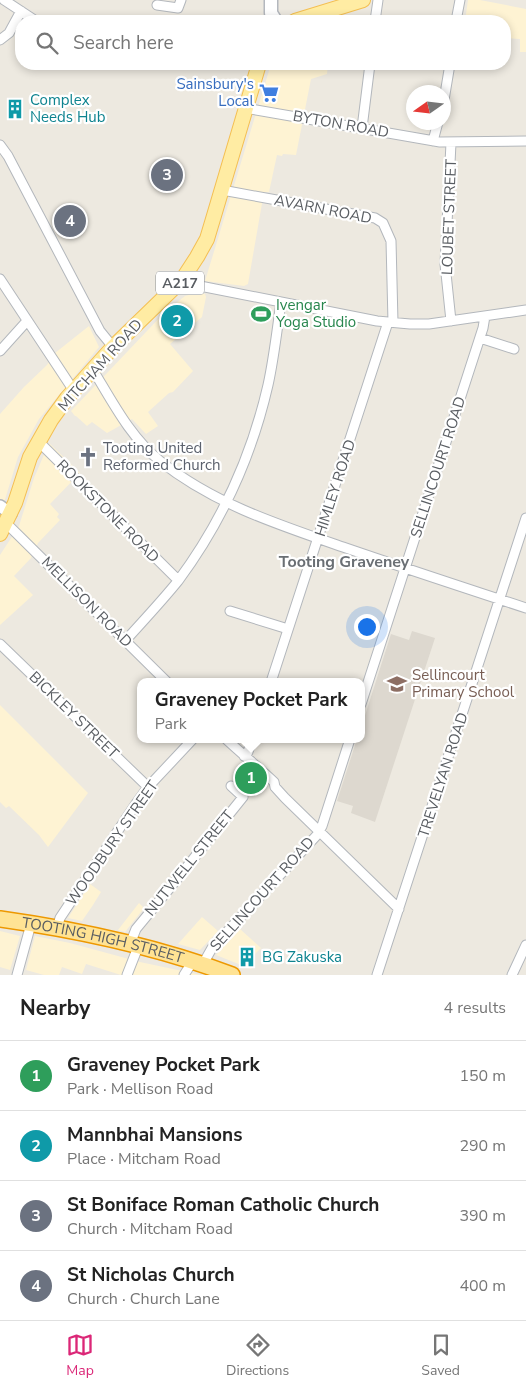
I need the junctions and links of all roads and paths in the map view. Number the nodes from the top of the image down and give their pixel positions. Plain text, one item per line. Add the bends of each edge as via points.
1 (4, 0) edge
2 (181, 0) edge
3 (270, 0) edge
4 (363, 0) edge
5 (378, 0) edge
6 (460, 0) edge
7 (157, 5) dead end
8 (21, 11) junction
9 (19, 15) edge
10 (27, 15) edge
11 (272, 15) edge
12 (315, 15) edge
13 (376, 15) edge
14 (457, 15) edge
15 (15, 22) edge
16 (0, 40) edge
17 (257, 70) edge
18 (369, 70) edge
19 (449, 70) edge
20 (446, 85) edge
21 (245, 108) junction
22 (362, 128) junction
23 (436, 130) edge
24 (526, 140) edge
25 (433, 141) junction
26 (451, 143) junction
27 (0, 145) edge
28 (222, 190) junction
29 (0, 279) edge
30 (182, 280) junction
31 (281, 302) junction
32 (526, 310) edge
33 (485, 316) junction
34 (27, 321) junction
35 (451, 321) junction
36 (391, 322) junction
37 (480, 338) junction
38 (113, 347) junction
39 (514, 349) dead end
40 (0, 352) edge
41 (93, 370) junction
42 (74, 391) junction
43 (38, 441) junction
44 (226, 503) junction
45 (526, 518) edge
46 (4, 519) edge
47 (318, 538) junction
48 (406, 568) junction
49 (178, 580) junction
50 (500, 599) junction
51 (526, 608) edge
52 (230, 611) dead end
53 (288, 629) junction
54 (125, 641) junction
55 (0, 644) edge
56 (163, 678) edge
57 (272, 678) edge
58 (365, 692) edge
59 (189, 743) edge
60 (230, 743) edge
61 (251, 743) edge
62 (349, 743) edge
63 (244, 756) junction
64 (231, 786) dead end
65 (148, 787) junction
66 (319, 831) junction
67 (399, 909) junction
68 (0, 919) edge
69 (31, 924) junction
70 (56, 928) junction
71 (526, 945) edge
72 (134, 946) junction
73 (198, 962) junction
74 (17, 975) edge
75 (127, 975) edge
76 (184, 975) edge
77 (232, 975) edge
78 (377, 975) edge
79 (512, 975) edge

1 - 8 street
2 - 7 street via 178,8
3 - 11 main road
4 - 12 main road
5 - 13 street
6 - 14 street
8 - 9 street
8 - 10 street
15 - 16 street
17 - 21 main road, MITCHAM ROAD / A217
18 - 22 street
19 - 20 street
21 - 22 street, BYTON ROAD
21 - 28 main road, MITCHAM ROAD / A217
22 - 25 street, BYTON ROAD
23 - 25 street
24 - 26 street, BYTON ROAD
25 - 26 street, BYTON ROAD
26 - 35 street, LOUBET STREET via 445,264
27 - 38 street via 100,331
28 - 30 main road, MITCHAM ROAD / A217 via 206,239
28 - 36 street, AVARN ROAD via 375,218 383,223 391,241
29 - 34 street
30 - 31 street
30 - 38 main road, MITCHAM ROAD / A217
31 - 36 street
31 - 44 street via 261,412
32 - 33 street
33 - 35 street
33 - 37 street, SELLINCOURT ROAD
34 - 40 street
34 - 42 street
35 - 36 street via 429,324
36 - 47 street, HIMLEY ROAD
37 - 39 street
37 - 48 street, SELLINCOURT ROAD
38 - 41 main road, MITCHAM ROAD / A217
41 - 42 main road, MITCHAM ROAD / A217
41 - 44 street via 145,447 159,460
42 - 43 main road, MITCHAM ROAD / A217
43 - 46 main road, MITCHAM ROAD / A217
43 - 49 street, ROOKSTONE ROAD
44 - 47 street
44 - 49 street
45 - 50 street, TREVELYAN ROAD
46 - 54 street, MELLISON ROAD
47 - 48 street
47 - 53 street, HIMLEY ROAD
48 - 50 street
48 - 58 street, SELLINCOURT ROAD
49 - 54 street
50 - 51 street
50 - 67 street, TREVELYAN ROAD
52 - 53 street
53 - 57 street, HIMLEY ROAD
54 - 56 street, MELLISON ROAD
55 - 65 street, BICKLEY STREET
59 - 65 street, WOODBURY STREET
60 - 63 street
61 - 63 street
62 - 66 street, SELLINCOURT ROAD
63 - 66 street via 274,782 277,790
64 - 72 street, NUTWELL STREET via 243,797 136,929
65 - 70 street, WOODBURY STREET
66 - 67 street
66 - 73 street, SELLINCOURT ROAD
67 - 78 street, TREVELYAN ROAD
68 - 69 highway, TOOTING HIGH STREET
69 - 70 highway, TOOTING HIGH STREET
69 - 74 street
70 - 72 highway, TOOTING HIGH STREET
71 - 79 street
72 - 73 highway, TOOTING HIGH STREET
72 - 75 street
73 - 76 street, SELLINCOURT ROAD
73 - 77 highway, TOOTING HIGH STREET

